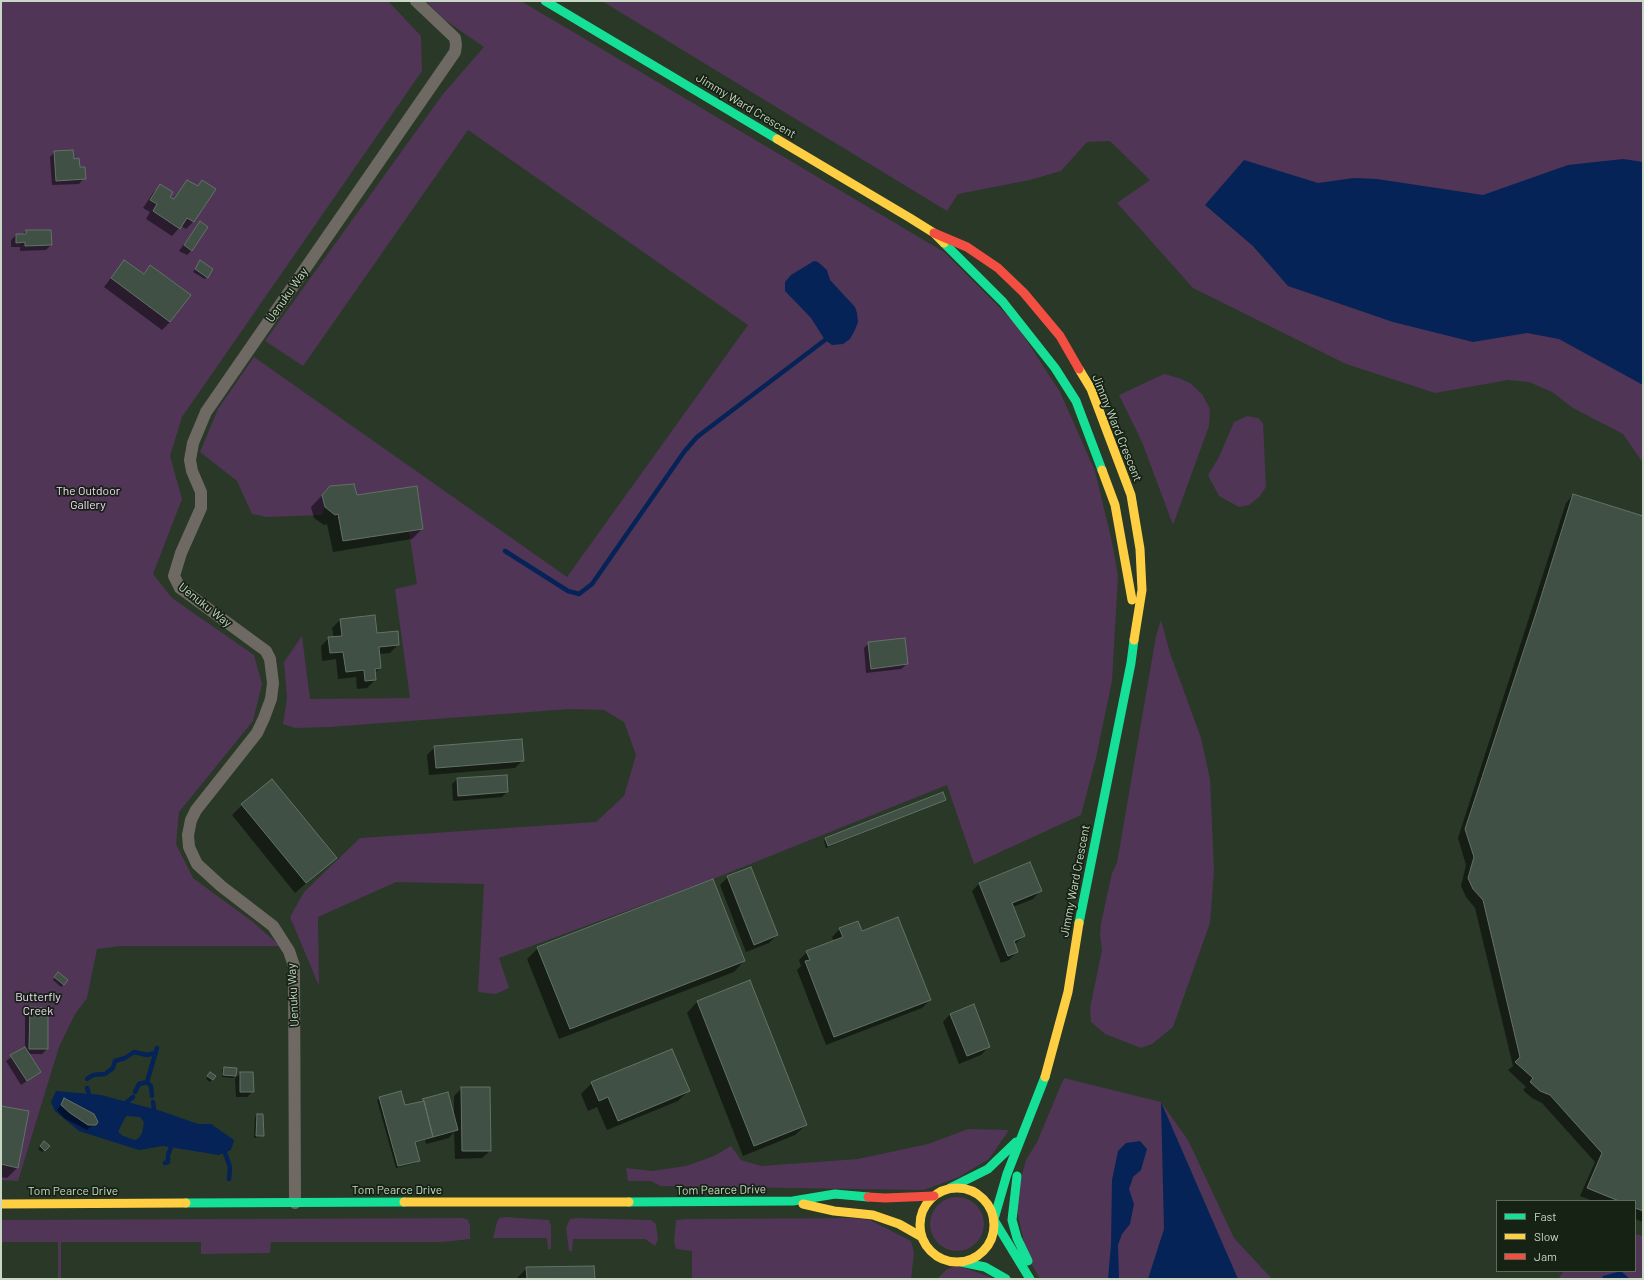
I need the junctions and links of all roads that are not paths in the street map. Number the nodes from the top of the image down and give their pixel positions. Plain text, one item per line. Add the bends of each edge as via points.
1 (416, 1) edge
2 (545, 1) edge
3 (934, 233) junction
4 (1135, 627) junction
5 (1022, 1136) junction
6 (950, 1188) junction
7 (934, 1196) junction
8 (792, 1201) junction
9 (295, 1203) junction
10 (1, 1204) edge
11 (994, 1220) junction
12 (922, 1237) junction
13 (961, 1262) junction
14 (1006, 1279) edge
15 (1030, 1279) edge
16 (1037, 1279) edge

1 - 9 street, Uenuku Way via 454,38 455,52 206,412 193,443 190,460 201,492 201,508 174,576 180,588 266,651 270,659 273,683 271,699 257,733 196,810 188,834 189,847 197,864 273,926 292,958 295,999
2 - 3 street, Jimmy Ward Crescent
3 - 4 street, Jimmy Ward Crescent via 1004,302 1055,368 1076,401 1116,505
3 - 4 street, Jimmy Ward Crescent via 967,247 998,268 1024,293 1060,336 1091,389 1131,495 1140,549 1142,590
4 - 5 street, Jimmy Ward Crescent via 1131,663 1077,932 1068,992 1045,1079
5 - 6 street, Jimmy Ward Crescent via 988,1168
5 - 11 street, Jimmy Ward Crescent via 1007,1174
5 - 16 street via 1012,1220 1017,1238
6 - 7 street
6 - 11 street via 974,1191 984,1198 991,1208
7 - 8 street, Tom Pearce Drive via 885,1198 835,1194
7 - 12 street via 925,1206 921,1218
8 - 9 street, Tom Pearce Drive
8 - 12 street, Tom Pearce Drive via 834,1211 873,1215 899,1224
9 - 10 street, Tom Pearce Drive
11 - 13 street via 994,1232 990,1243 973,1259
11 - 15 street
12 - 13 street via 929,1249 938,1256 949,1261
13 - 14 street via 985,1266

